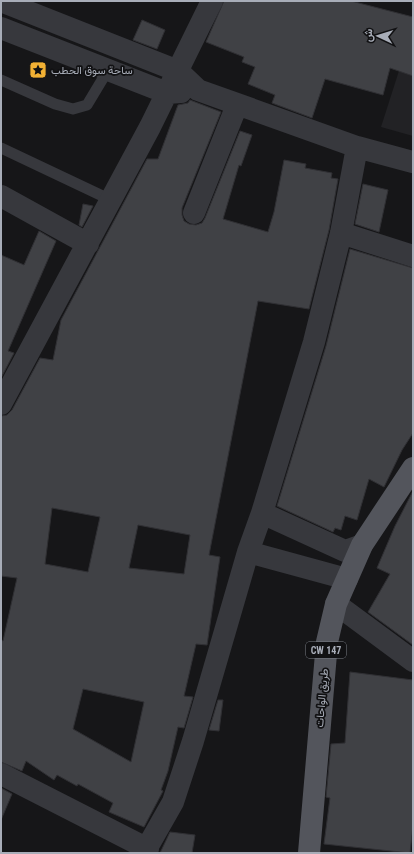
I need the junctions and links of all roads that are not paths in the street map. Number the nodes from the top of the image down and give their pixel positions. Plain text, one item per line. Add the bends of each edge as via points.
1 (1, 1) edge
2 (212, 1) edge
3 (1, 28) edge
4 (108, 70) junction
5 (178, 71) junction
6 (1, 80) edge
7 (198, 90) junction
8 (167, 93) junction
9 (237, 105) junction
10 (357, 147) junction
11 (1, 148) edge
12 (413, 162) edge
13 (1, 196) edge
14 (111, 200) junction
15 (194, 213) dead end
16 (341, 233) junction
17 (88, 244) junction
18 (413, 256) edge
19 (1, 404) edge
20 (413, 468) edge
21 (262, 513) junction
22 (362, 545) junction
23 (248, 552) junction
24 (347, 579) junction
25 (336, 604) junction
26 (413, 661) edge
27 (1, 774) edge
28 (146, 851) edge
29 (309, 853) edge

1 - 5 street
2 - 5 street
3 - 4 street
4 - 6 lane via 87,105 73,109 55,104
4 - 8 street
5 - 7 street
5 - 8 street
7 - 8 street
7 - 9 street
8 - 14 street
9 - 10 street
9 - 15 street
10 - 12 street
10 - 16 street
11 - 14 lane
13 - 17 street
14 - 17 street
16 - 18 street
16 - 21 street via 321,319
17 - 19 street
20 - 22 main road, طريق الواحات / CW 147
21 - 22 street via 345,551
21 - 23 street
22 - 24 main road, طريق الواحات / CW 147
23 - 24 street
23 - 28 street via 173,802
24 - 25 main road, طريق الواحات / CW 147
25 - 26 street
25 - 29 main road, طريق الواحات / CW 147 via 327,642
27 - 28 street

